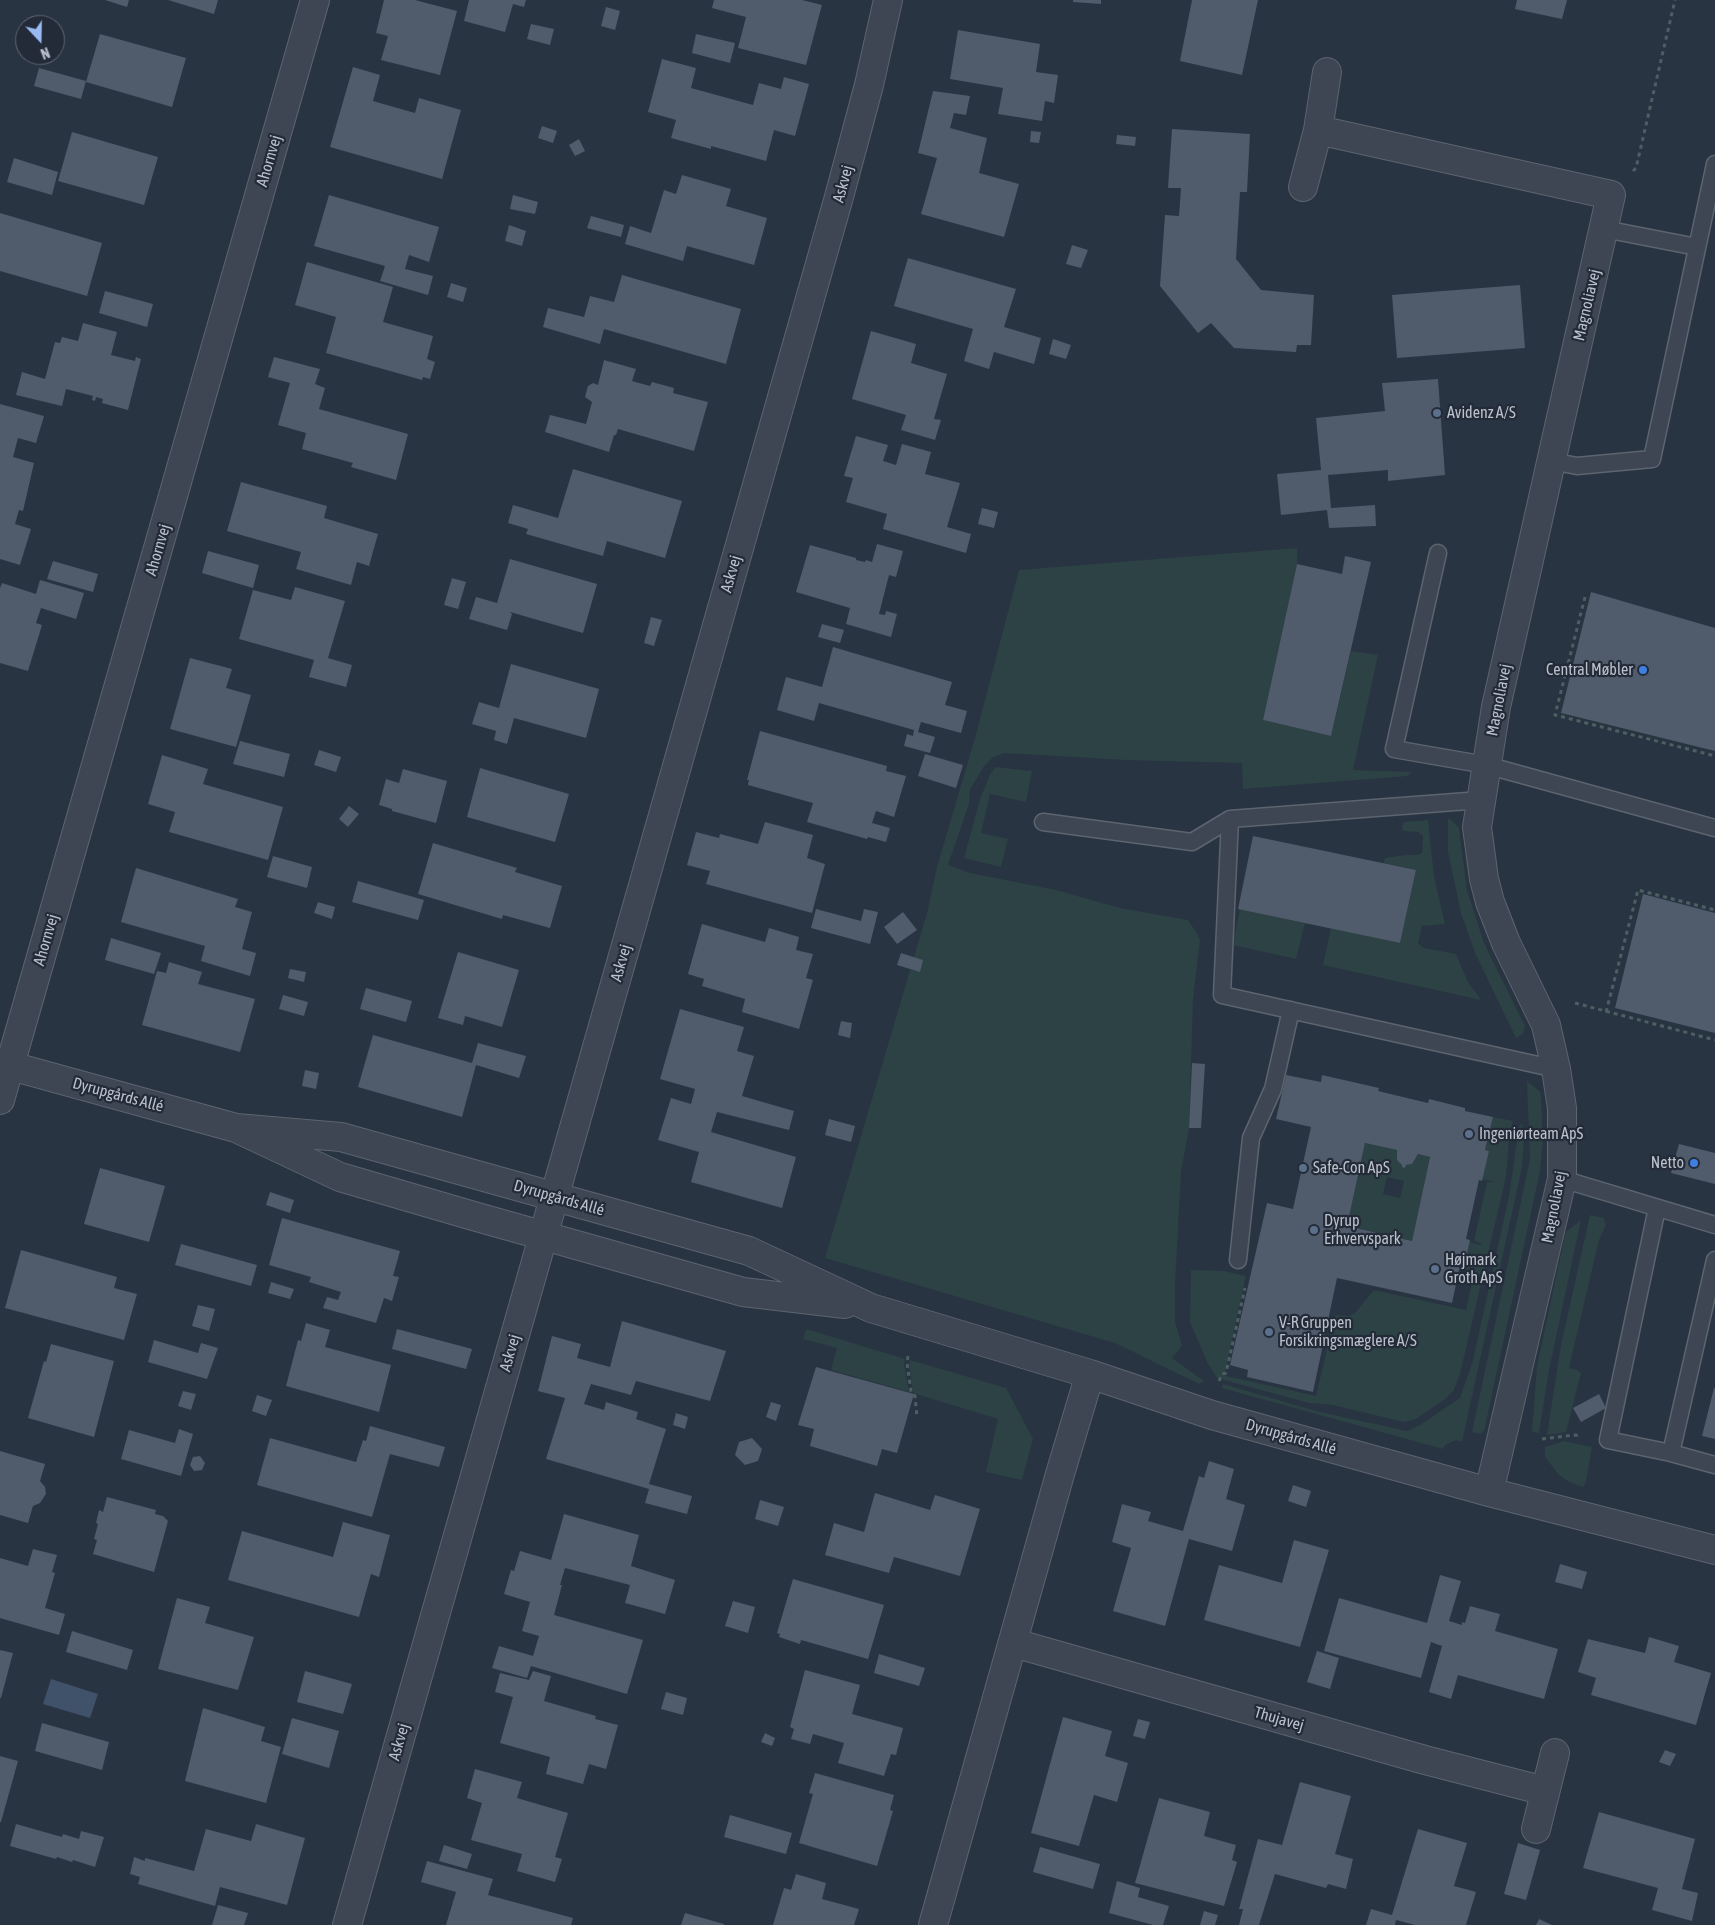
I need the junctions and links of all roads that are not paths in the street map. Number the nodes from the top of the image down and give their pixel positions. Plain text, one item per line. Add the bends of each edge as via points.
1 (315, 0) edge
2 (888, 0) edge
3 (1327, 72) dead end
4 (1318, 130) junction
5 (1715, 164) edge
6 (1303, 187) dead end
7 (1604, 230) junction
8 (1697, 247) junction
9 (1552, 460) junction
10 (1438, 553) dead end
11 (1486, 765) junction
12 (1481, 800) junction
13 (1230, 818) junction
14 (1044, 822) dead end
15 (1715, 828) edge
16 (1291, 1010) junction
17 (5, 1064) edge
18 (1556, 1069) junction
19 (0, 1100) edge
20 (236, 1128) junction
21 (1562, 1179) junction
22 (554, 1196) junction
23 (1657, 1208) junction
24 (1715, 1225) edge
25 (543, 1235) junction
26 (1238, 1260) road end
27 (1715, 1260) edge
28 (871, 1308) junction
29 (1090, 1374) junction
30 (1671, 1453) junction
31 (1715, 1465) edge
32 (1489, 1492) junction
33 (1715, 1550) edge
34 (1014, 1643) junction
35 (1555, 1753) dead end
36 (1545, 1791) junction
37 (1536, 1828) dead end
38 (348, 1925) edge
39 (933, 1925) edge

1 - 17 street, Ahornvej
2 - 22 street, Askvej via 872,76 840,194
3 - 4 street
4 - 6 street
4 - 7 street, Magnoliavej via 1611,195
5 - 8 lane
7 - 8 lane
7 - 9 street, Magnoliavej
8 - 9 lane via 1652,459 1577,466
9 - 11 street, Magnoliavej
10 - 11 lane via 1394,749
11 - 12 street, Magnoliavej
11 - 15 lane
12 - 13 lane
12 - 18 street, Magnoliavej via 1477,827 1490,902 1506,944 1546,1025
13 - 14 lane via 1192,842
13 - 16 lane via 1222,995
16 - 18 lane
16 - 26 lane via 1273,1089 1251,1138
17 - 19 street, Ahornvej
17 - 20 street, Dyrupgårds Allé
18 - 21 street, Magnoliavej via 1562,1108
20 - 22 street, Dyrupgårds Allé via 341,1137
20 - 25 street, Dyrupgårds Allé via 340,1177
21 - 23 lane
21 - 32 street, Magnoliavej
22 - 25 street, Askvej
22 - 28 street, Dyrupgårds Allé via 749,1251
23 - 24 lane
23 - 30 lane via 1608,1440
25 - 28 street, Dyrupgårds Allé via 744,1292
25 - 38 street, Askvej
27 - 30 lane
28 - 29 street, Dyrupgårds Allé
29 - 32 street, Dyrupgårds Allé via 1212,1415
29 - 34 street
30 - 31 lane
32 - 33 street, Dyrupgårds Allé
34 - 36 street, Thujavej
34 - 39 street
35 - 36 street
36 - 37 street

